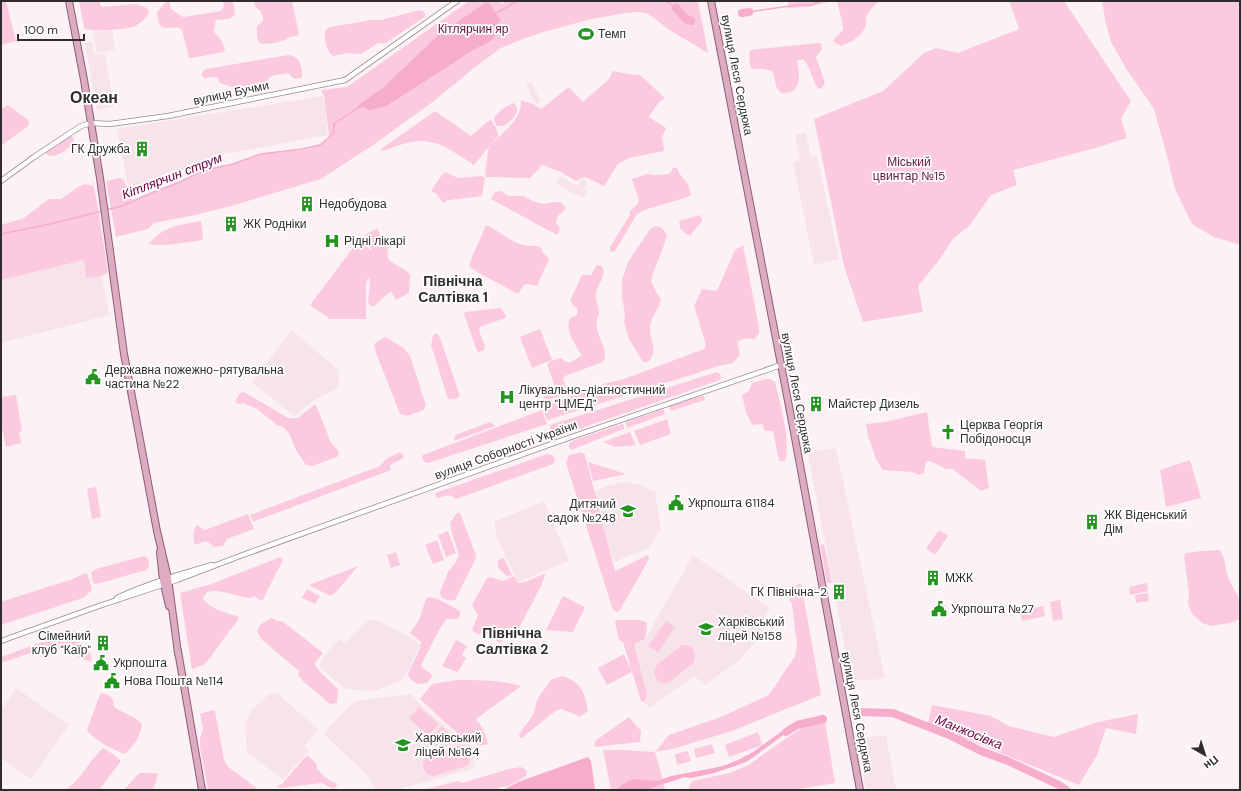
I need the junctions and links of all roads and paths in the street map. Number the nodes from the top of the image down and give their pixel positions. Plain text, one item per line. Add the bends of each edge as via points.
1 (69, 1) edge
2 (457, 1) edge
3 (711, 1) edge
4 (91, 123) junction
5 (1, 181) edge
6 (781, 365) junction
7 (166, 582) junction
8 (1, 641) edge
9 (202, 790) edge
10 (860, 790) edge

1 - 4 main road
2 - 4 street, вулиця Бучми via 345,80 168,116 110,124
3 - 6 main road, вулиця Леся Сердюка
4 - 5 street, вулиця Бучми via 81,126
4 - 7 main road via 124,354
6 - 7 street, вулиця Соборності України
6 - 10 main road, вулиця Леся Сердюка
7 - 8 street, вулиця Соборності України via 128,592 99,606
7 - 9 main road

